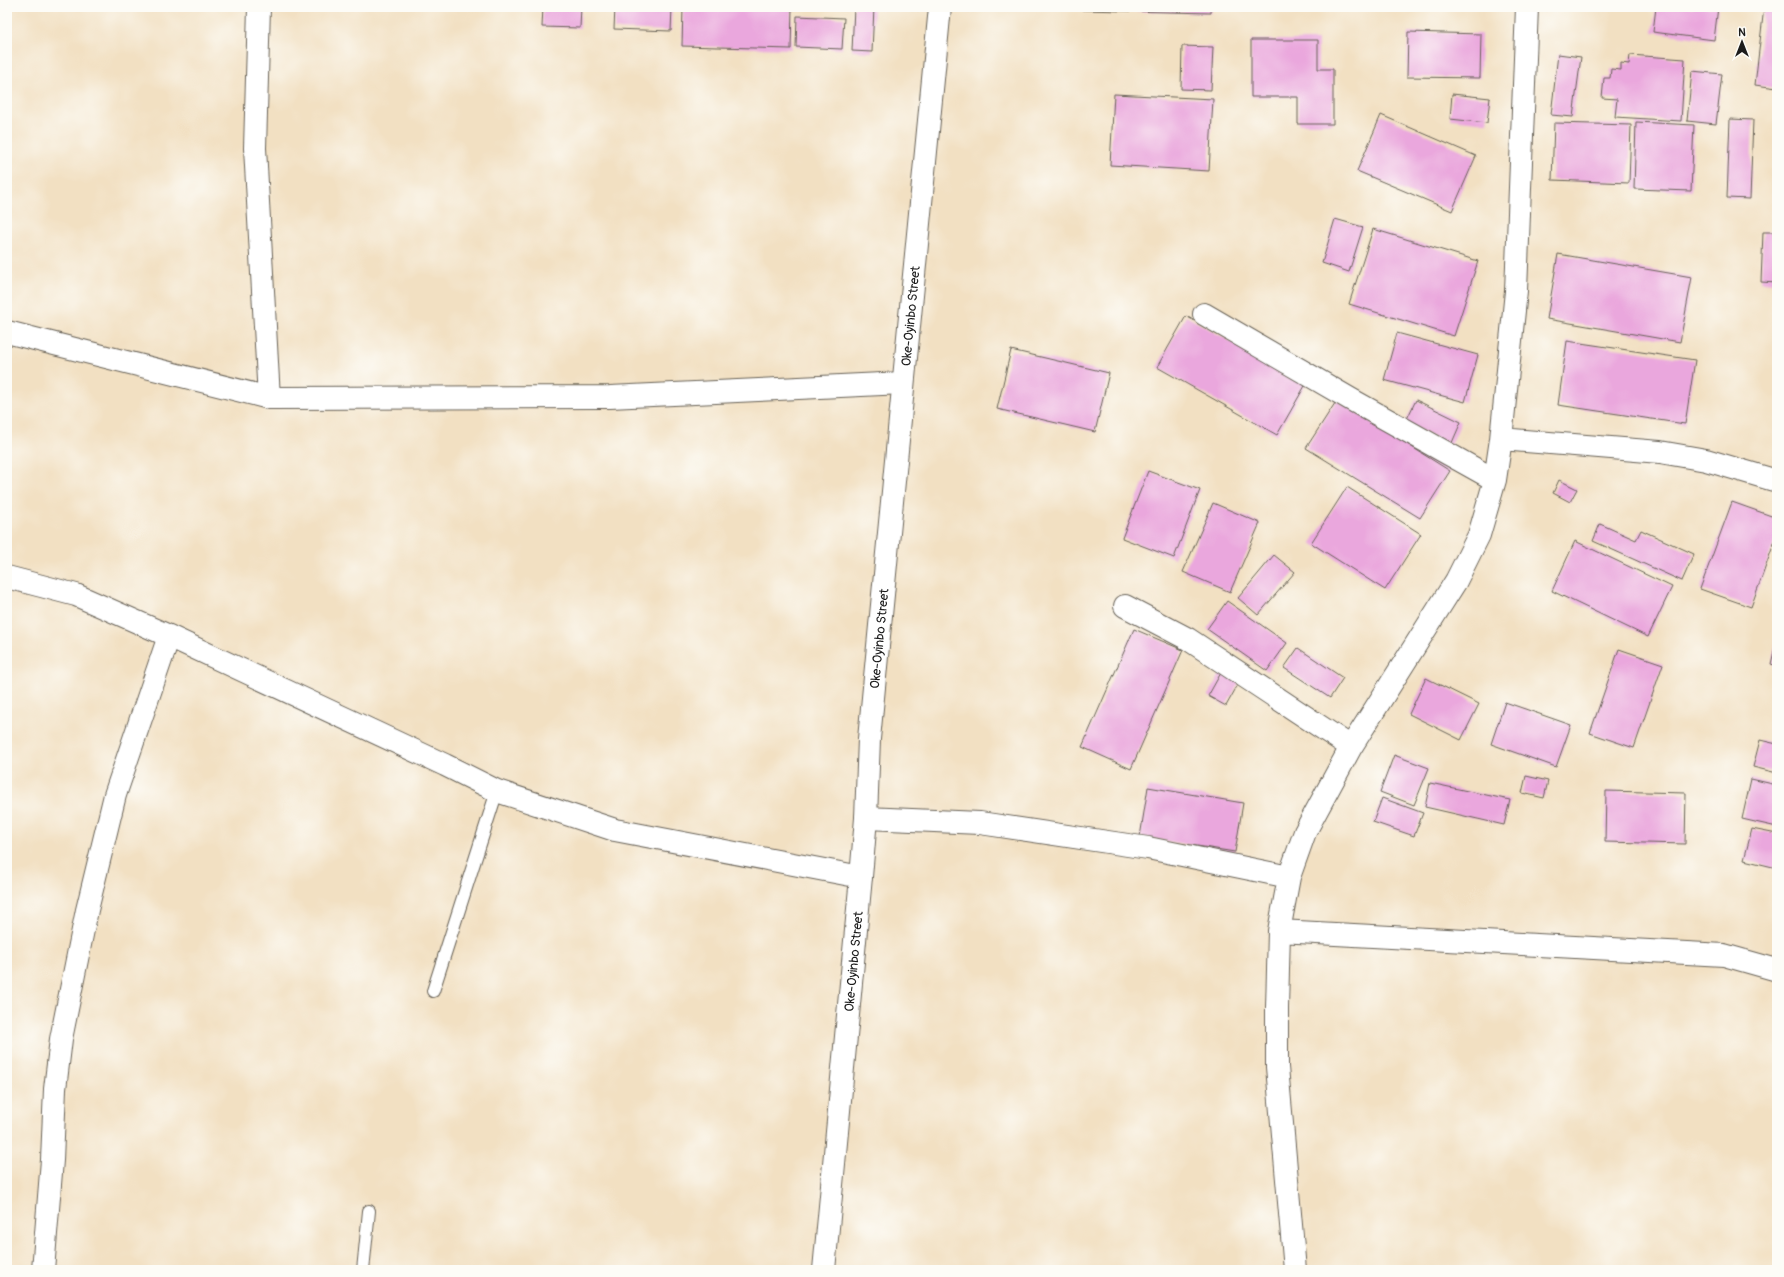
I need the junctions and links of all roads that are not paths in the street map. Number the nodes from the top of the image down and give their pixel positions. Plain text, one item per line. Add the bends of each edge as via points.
1 (259, 7) edge
2 (940, 7) edge
3 (1527, 7) edge
4 (1204, 314) dead end
5 (7, 332) edge
6 (903, 383) junction
7 (268, 398) junction
8 (1500, 440) junction
9 (1495, 480) junction
10 (1777, 481) edge
11 (7, 577) edge
12 (1125, 606) dead end
13 (168, 636) junction
14 (1352, 747) junction
15 (497, 791) junction
16 (866, 818) junction
17 (861, 877) junction
18 (1289, 877) junction
19 (1279, 931) junction
20 (1777, 970) edge
21 (433, 991) dead end
22 (369, 1211) dead end
23 (43, 1270) edge
24 (363, 1270) edge
25 (824, 1270) edge
26 (1295, 1270) edge

1 - 7 street via 255,148
2 - 6 street, Oke-Oyinbo Street
3 - 8 street via 1516,291
4 - 9 street
5 - 7 street
6 - 7 street via 610,397
6 - 16 street, Oke-Oyinbo Street via 869,738
8 - 9 street
8 - 10 street via 1660,452 1706,460
9 - 14 street via 1479,534 1456,581
11 - 13 street via 76,595
12 - 14 street via 1188,639
13 - 15 street
13 - 23 street via 115,795 87,910 61,1039 55,1089
14 - 18 street via 1305,832
15 - 17 street via 615,830
15 - 21 lane
16 - 17 street, Oke-Oyinbo Street
16 - 18 street via 980,823 1148,848
17 - 25 street, Oke-Oyinbo Street
18 - 19 street
19 - 20 street via 1724,955
19 - 26 street via 1277,1067
22 - 24 lane

